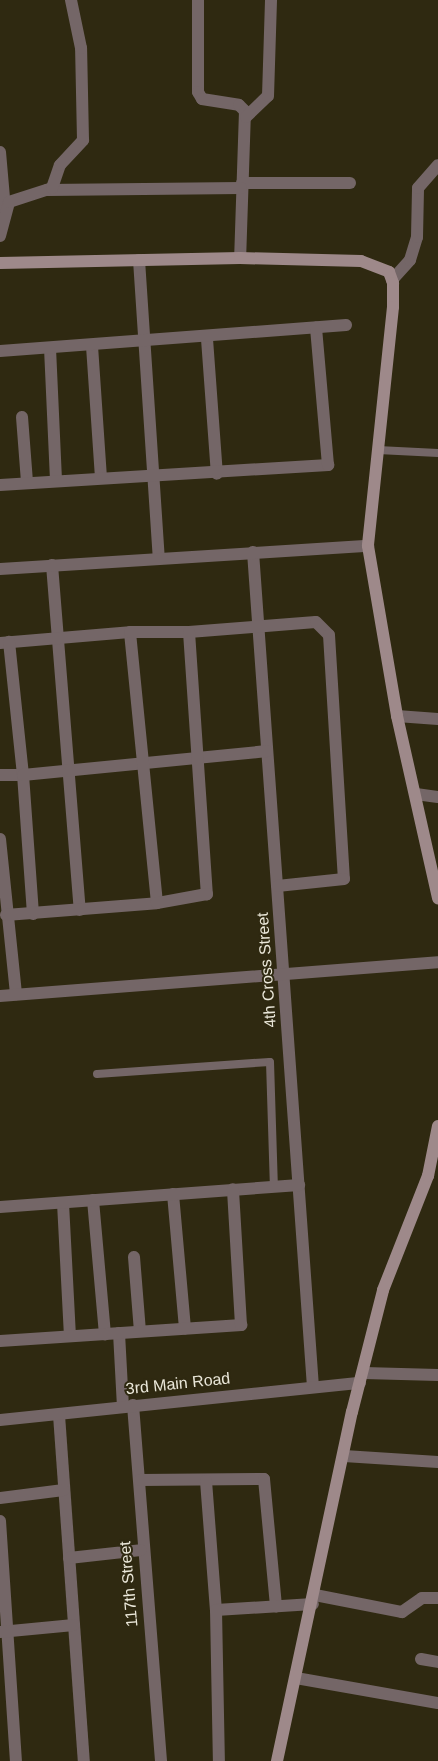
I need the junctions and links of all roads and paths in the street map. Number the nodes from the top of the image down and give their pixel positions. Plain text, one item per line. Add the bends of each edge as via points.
1 (71, 0) edge
2 (198, 0) edge
3 (271, 0) edge
4 (246, 117) junction
5 (0, 152) edge
6 (438, 165) edge
7 (350, 184) dead end
8 (242, 185) junction
9 (47, 190) junction
10 (5, 209) junction
11 (0, 236) edge
12 (240, 258) junction
13 (139, 260) junction
14 (0, 263) edge
15 (392, 280) junction
16 (346, 325) dead end
17 (316, 328) junction
18 (207, 339) junction
19 (144, 342) junction
20 (92, 346) junction
21 (50, 348) junction
22 (0, 351) edge
23 (22, 418) dead end
24 (378, 450) junction
25 (438, 453) edge
26 (217, 474) junction
27 (153, 476) junction
28 (101, 477) junction
29 (56, 480) junction
30 (27, 482) junction
31 (0, 484) edge
32 (368, 546) junction
33 (253, 552) junction
34 (159, 558) junction
35 (52, 565) junction
36 (0, 569) edge
37 (258, 625) junction
38 (130, 632) junction
39 (189, 632) junction
40 (59, 639) junction
41 (5, 642) edge
42 (397, 716) junction
43 (438, 719) edge
44 (267, 751) junction
45 (198, 757) junction
46 (147, 764) junction
47 (70, 772) junction
48 (0, 775) edge
49 (23, 775) junction
50 (416, 794) junction
51 (438, 796) edge
52 (0, 839) edge
53 (277, 886) junction
54 (438, 898) edge
55 (157, 902) junction
56 (80, 910) junction
57 (33, 914) junction
58 (6, 915) junction
59 (438, 962) edge
60 (284, 974) junction
61 (16, 994) junction
62 (0, 996) edge
63 (97, 1074) dead end
64 (438, 1130) edge
65 (299, 1185) junction
66 (274, 1186) junction
67 (233, 1189) junction
68 (173, 1194) junction
69 (93, 1200) junction
70 (63, 1203) junction
71 (0, 1207) edge
72 (134, 1257) dead end
73 (185, 1328) junction
74 (140, 1331) junction
75 (119, 1333) junction
76 (105, 1334) junction
77 (70, 1336) junction
78 (0, 1341) edge
79 (438, 1375) edge
80 (362, 1378) junction
81 (313, 1386) junction
82 (128, 1406) junction
83 (59, 1416) junction
84 (0, 1420) edge
85 (344, 1456) junction
86 (438, 1462) edge
87 (140, 1480) junction
88 (206, 1481) junction
89 (63, 1490) junction
90 (0, 1498) edge
91 (0, 1521) edge
92 (141, 1550) junction
93 (69, 1558) junction
94 (438, 1598) edge
95 (314, 1599) junction
96 (276, 1606) junction
97 (216, 1610) junction
98 (74, 1625) junction
99 (3, 1632) edge
100 (421, 1659) dead end
101 (438, 1662) edge
102 (296, 1678) junction
103 (438, 1703) edge
104 (16, 1761) edge
105 (84, 1761) edge
106 (161, 1761) edge
107 (219, 1761) edge
108 (277, 1761) edge

1 - 9 street via 81,48 84,132 76,151 60,166 55,186
2 - 4 street via 198,92 210,101 243,107
3 - 4 street via 268,96
4 - 8 street
5 - 10 street
6 - 15 street via 418,188 416,237 410,260
7 - 8 street
8 - 9 street
8 - 12 street
9 - 10 street via 19,196
10 - 11 street
12 - 13 street
12 - 15 street via 360,261 378,264
13 - 14 street
13 - 19 street
15 - 24 street
16 - 17 street
17 - 18 street
17 - 26 street via 328,465
18 - 19 street
18 - 26 street
19 - 20 street
19 - 27 street
20 - 21 street
20 - 28 street
21 - 22 street
21 - 29 street
23 - 30 street
24 - 25 lane
24 - 32 street
26 - 27 street
27 - 28 street
27 - 34 street
28 - 29 street
29 - 30 street
30 - 31 street
32 - 33 street
32 - 42 street
33 - 34 street
33 - 37 street, 4th Cross Street
34 - 35 street
35 - 36 street
35 - 40 street
37 - 39 street
37 - 44 street, 4th Cross Street
37 - 53 street via 316,622 329,634 344,879
38 - 39 street
38 - 40 street
38 - 46 street
39 - 45 street
40 - 41 street
40 - 47 street
41 - 49 street
42 - 43 street
42 - 50 street
44 - 45 street
44 - 53 street, 4th Cross Street
45 - 46 street
45 - 55 street via 208,894
46 - 47 street
46 - 55 street
47 - 49 street
47 - 56 street
48 - 49 street
49 - 57 street
50 - 51 street
50 - 54 street
52 - 58 street
53 - 60 street, 4th Cross Street
55 - 56 street
56 - 57 street
57 - 58 street
58 - 61 street
59 - 60 street
60 - 61 street
60 - 65 street, 4th Cross Street
61 - 62 street
63 - 66 lane via 270,1062
64 - 80 street via 428,1176 383,1290
65 - 66 street
65 - 81 street, 4th Cross Street
66 - 67 street
67 - 68 street
67 - 73 street via 241,1325
68 - 69 street
68 - 73 street
69 - 70 street
69 - 76 street
70 - 71 street
70 - 77 street
72 - 74 street
73 - 74 street
74 - 75 street
75 - 76 street
75 - 82 street, 117th Street
76 - 77 street
77 - 78 street
79 - 80 street, 3rd Main Road
80 - 81 street, 3rd Main Road
80 - 85 street
81 - 82 street, 3rd Main Road
82 - 83 street, 3rd Main Road
82 - 87 street, 117th Street
83 - 84 street, 3rd Main Road
83 - 89 street
85 - 86 street
85 - 95 street
87 - 88 street
87 - 92 street, 117th Street
88 - 96 street via 264,1479
88 - 97 street
89 - 90 street
89 - 93 street
91 - 99 street
92 - 93 street
92 - 106 street, 117th Street
93 - 98 street
94 - 95 street via 422,1598 402,1612
95 - 96 street
95 - 102 street
96 - 97 street
97 - 107 street
98 - 99 street
98 - 105 street
99 - 104 street
100 - 101 street
102 - 103 street
102 - 108 street

